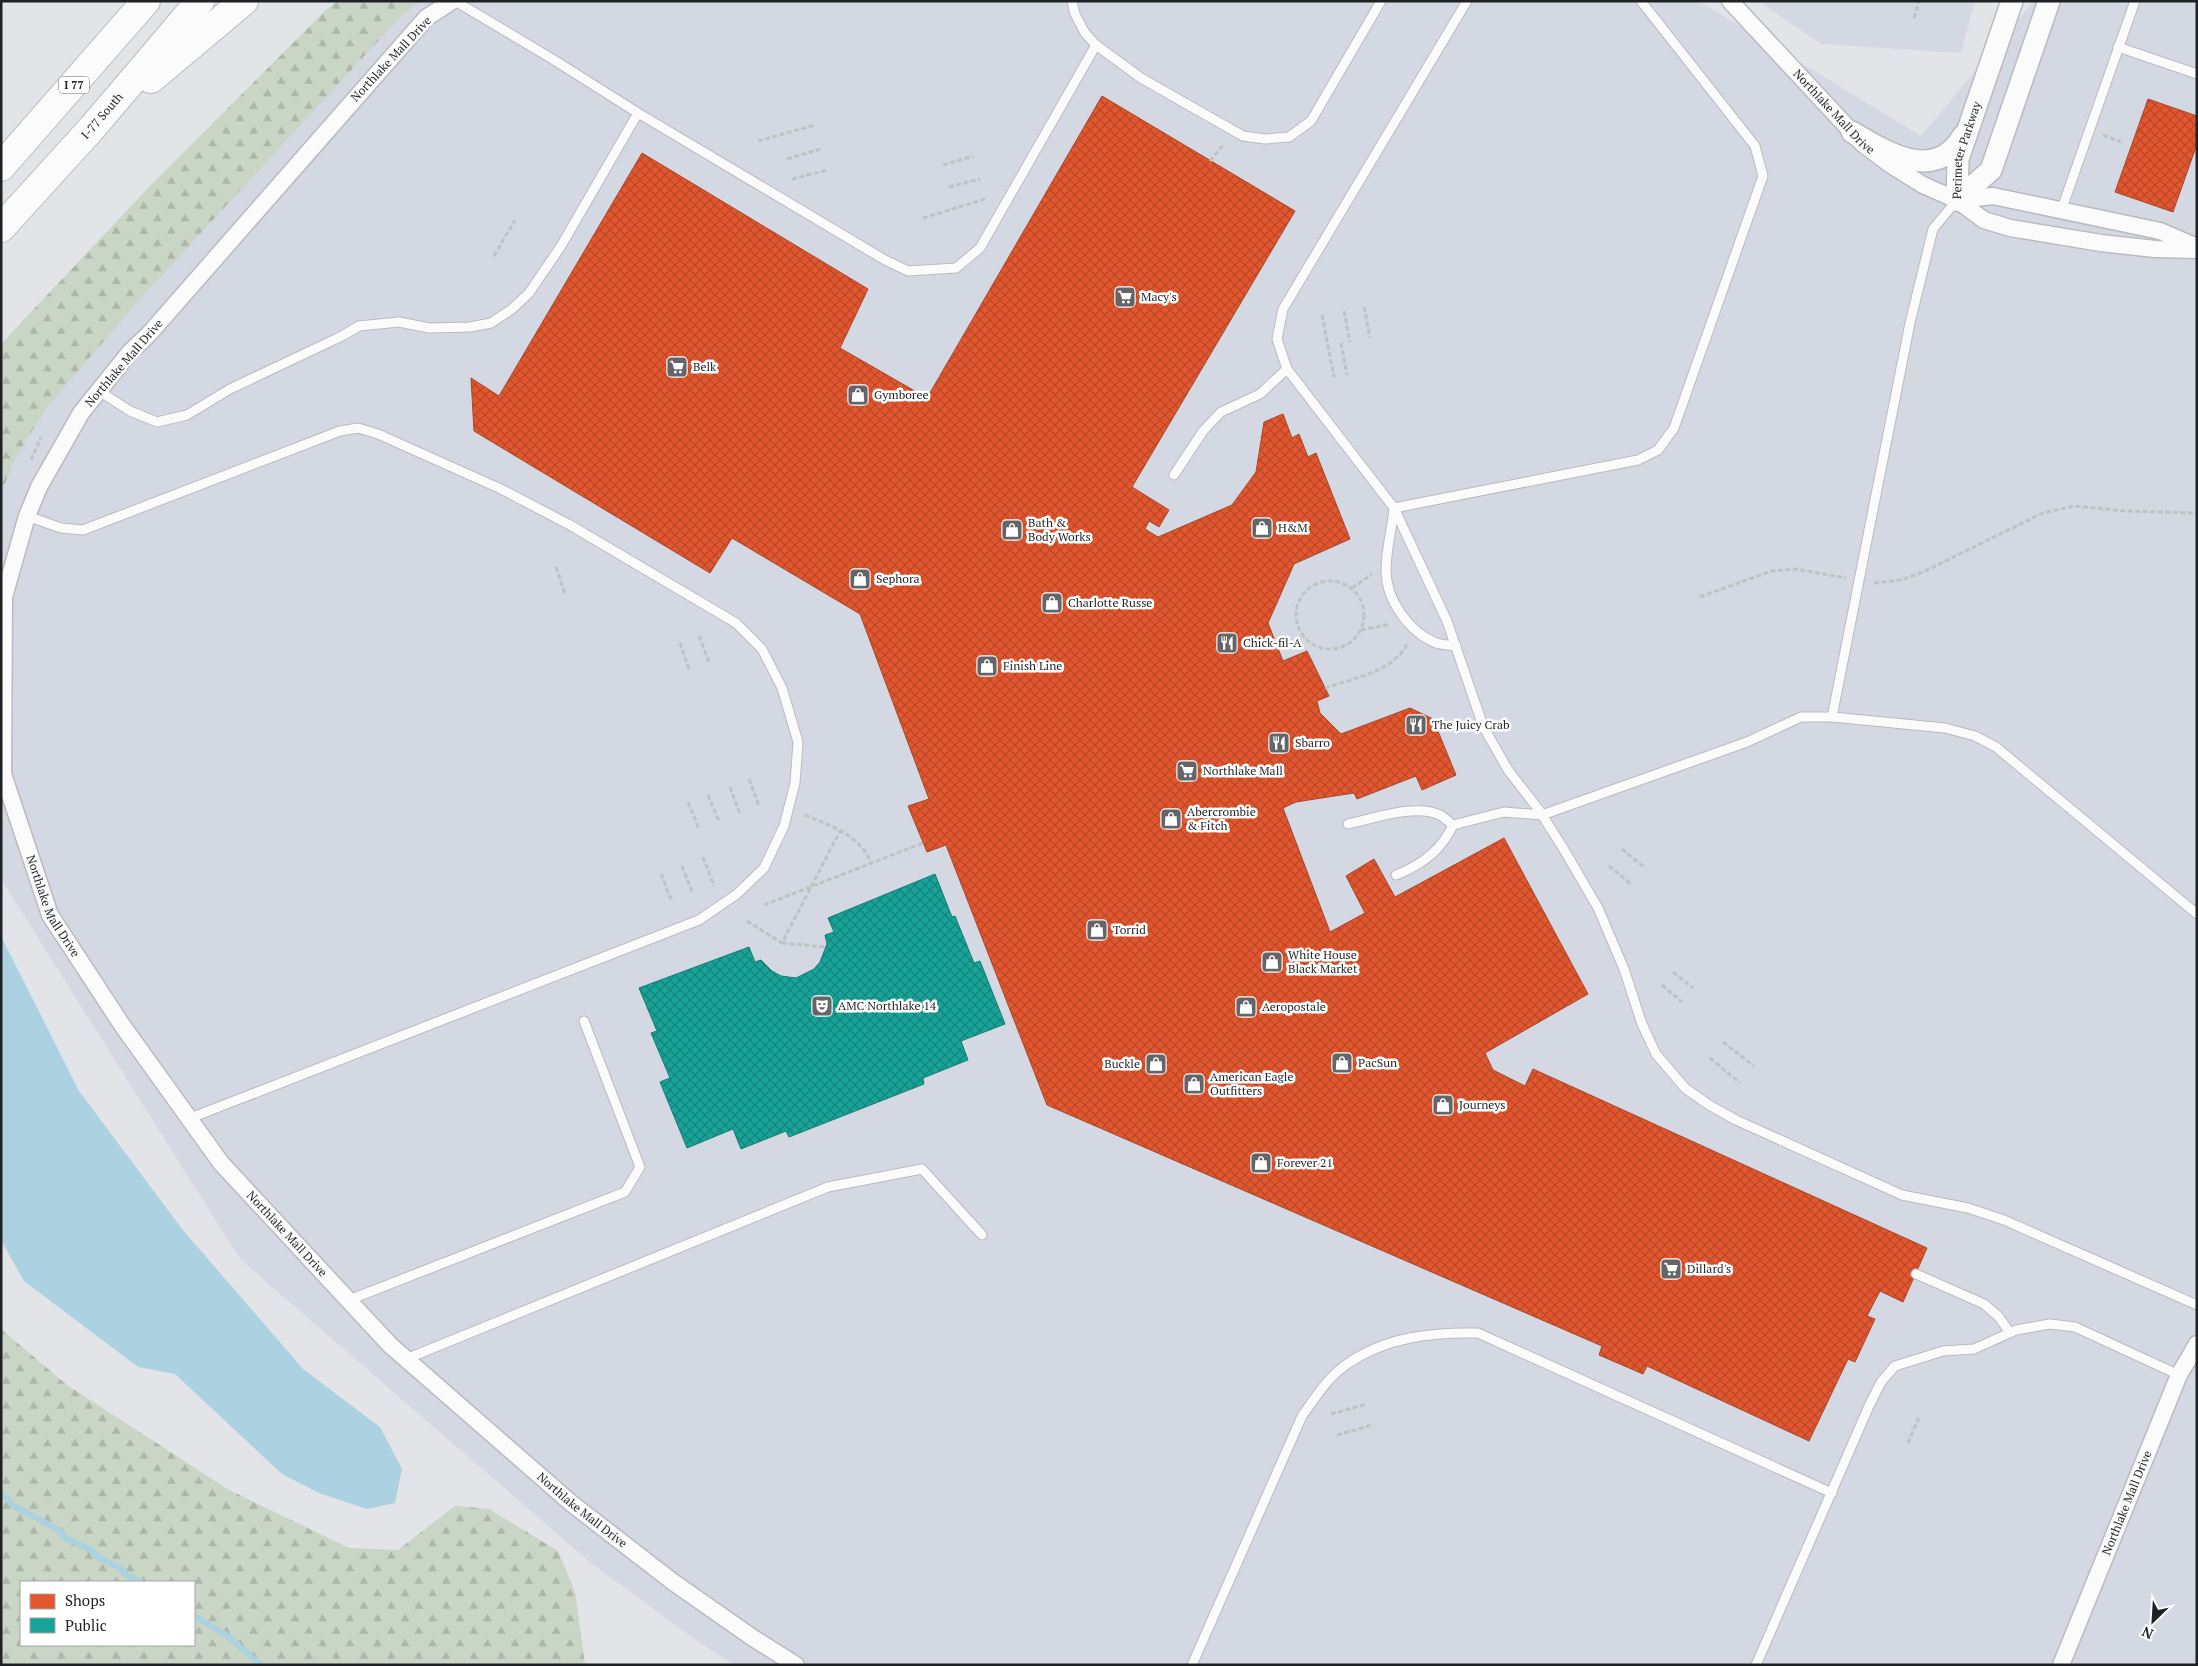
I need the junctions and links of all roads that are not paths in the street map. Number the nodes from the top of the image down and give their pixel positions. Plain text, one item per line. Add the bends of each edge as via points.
1 (146, 1) edge
2 (200, 1) edge
3 (244, 1) edge
4 (454, 1) edge
5 (1072, 1) edge
6 (1381, 1) edge
7 (1467, 1) edge
8 (1641, 1) edge
9 (2012, 1) edge
10 (2049, 1) edge
11 (2135, 1) edge
12 (1732, 2) edge
13 (1096, 45) junction
14 (2118, 47) junction
15 (2197, 74) edge
16 (638, 113) junction
17 (1970, 122) junction
18 (92, 128) junction
19 (1852, 132) junction
20 (1, 167) edge
21 (1957, 200) junction
22 (2061, 211) junction
23 (1, 228) edge
24 (2197, 248) edge
25 (1287, 369) junction
26 (99, 391) junction
27 (1174, 475) dead end
28 (1394, 508) junction
29 (27, 516) junction
30 (1456, 646) junction
31 (1832, 717) junction
32 (1542, 815) junction
33 (1348, 824) dead end
34 (1452, 825) junction
35 (1396, 875) dead end
36 (2197, 914) edge
37 (584, 1021) dead end
38 (188, 1119) junction
39 (982, 1235) dead end
40 (1916, 1274) dead end
41 (349, 1300) junction
42 (2197, 1306) edge
43 (2010, 1333) junction
44 (2197, 1344) edge
45 (406, 1359) junction
46 (2179, 1375) junction
47 (1832, 1493) junction
48 (796, 1665) edge
49 (1192, 1665) edge
50 (1756, 1665) edge
51 (2061, 1665) edge

1 - 20 highway, I 77
2 - 18 highway, I-77 South
3 - 18 highway
4 - 16 lane
4 - 26 street, Northlake Mall Drive via 426,18
5 - 13 lane via 1085,33
6 - 13 lane via 1311,121 1289,137 1265,139 1243,136 1141,78
7 - 25 lane via 1283,309 1277,338
8 - 28 lane via 1755,146 1763,176 1674,428 1658,450 1638,460
9 - 17 street, Perimeter Parkway
10 - 21 street, Perimeter Parkway via 1991,170
11 - 14 lane
12 - 19 street, Northlake Mall Drive
13 - 16 lane via 980,248 956,268 908,271 885,260
14 - 15 lane
14 - 22 lane
16 - 26 lane via 561,246 529,293 491,323 429,328 399,322 359,326 230,389 187,415 157,422 130,411
17 - 19 street via 1949,154 1924,162 1896,156
17 - 21 street, Perimeter Parkway via 1958,159
18 - 23 highway, I-77 South
19 - 21 street, Northlake Mall Drive via 1891,165 1923,185
21 - 22 street, Northlake Mall Drive via 1993,196
21 - 24 street, Northlake Mall Drive via 1984,220 2010,228 2146,248
21 - 31 lane via 1933,229 1910,323
22 - 24 street, Northlake Mall Drive via 2160,231
25 - 27 lane via 1260,394 1221,412 1203,431
25 - 28 lane
26 - 29 street, Northlake Mall Drive via 81,413 39,487
28 - 30 lane
28 - 30 lane via 1386,571 1391,593 1400,613 1415,630 1437,643
29 - 38 street, Northlake Mall Drive via 4,598 3,774 50,915
29 - 38 lane via 61,528 83,530 340,431 358,428 501,489 736,623 762,649 782,688 798,742 795,783 784,826 764,868 737,894 699,920
30 - 32 lane via 1483,726 1508,770
31 - 32 lane via 1802,717 1747,742
31 - 36 lane via 1945,728 1975,736 1996,747
32 - 34 lane via 1504,812
32 - 42 lane via 1598,908 1656,1054 1685,1088 1709,1106 1902,1195 1968,1208 2004,1220
33 - 34 lane via 1402,812 1424,811 1440,815
34 - 35 lane via 1439,849 1410,870
37 - 41 lane via 640,1167 625,1192
38 - 41 street, Northlake Mall Drive via 221,1163
39 - 45 lane via 922,1169 828,1188
40 - 43 lane via 1984,1304
41 - 45 street, Northlake Mall Drive
43 - 46 lane via 2050,1324 2074,1327
43 - 47 lane via 1974,1348 1943,1351 1895,1366 1881,1382
44 - 46 street, Northlake Mall Drive
45 - 48 street, Northlake Mall Drive via 571,1503 673,1582
46 - 51 street, Northlake Mall Drive
47 - 49 lane via 1478,1333 1414,1336 1383,1345 1346,1364 1302,1416
47 - 50 lane

